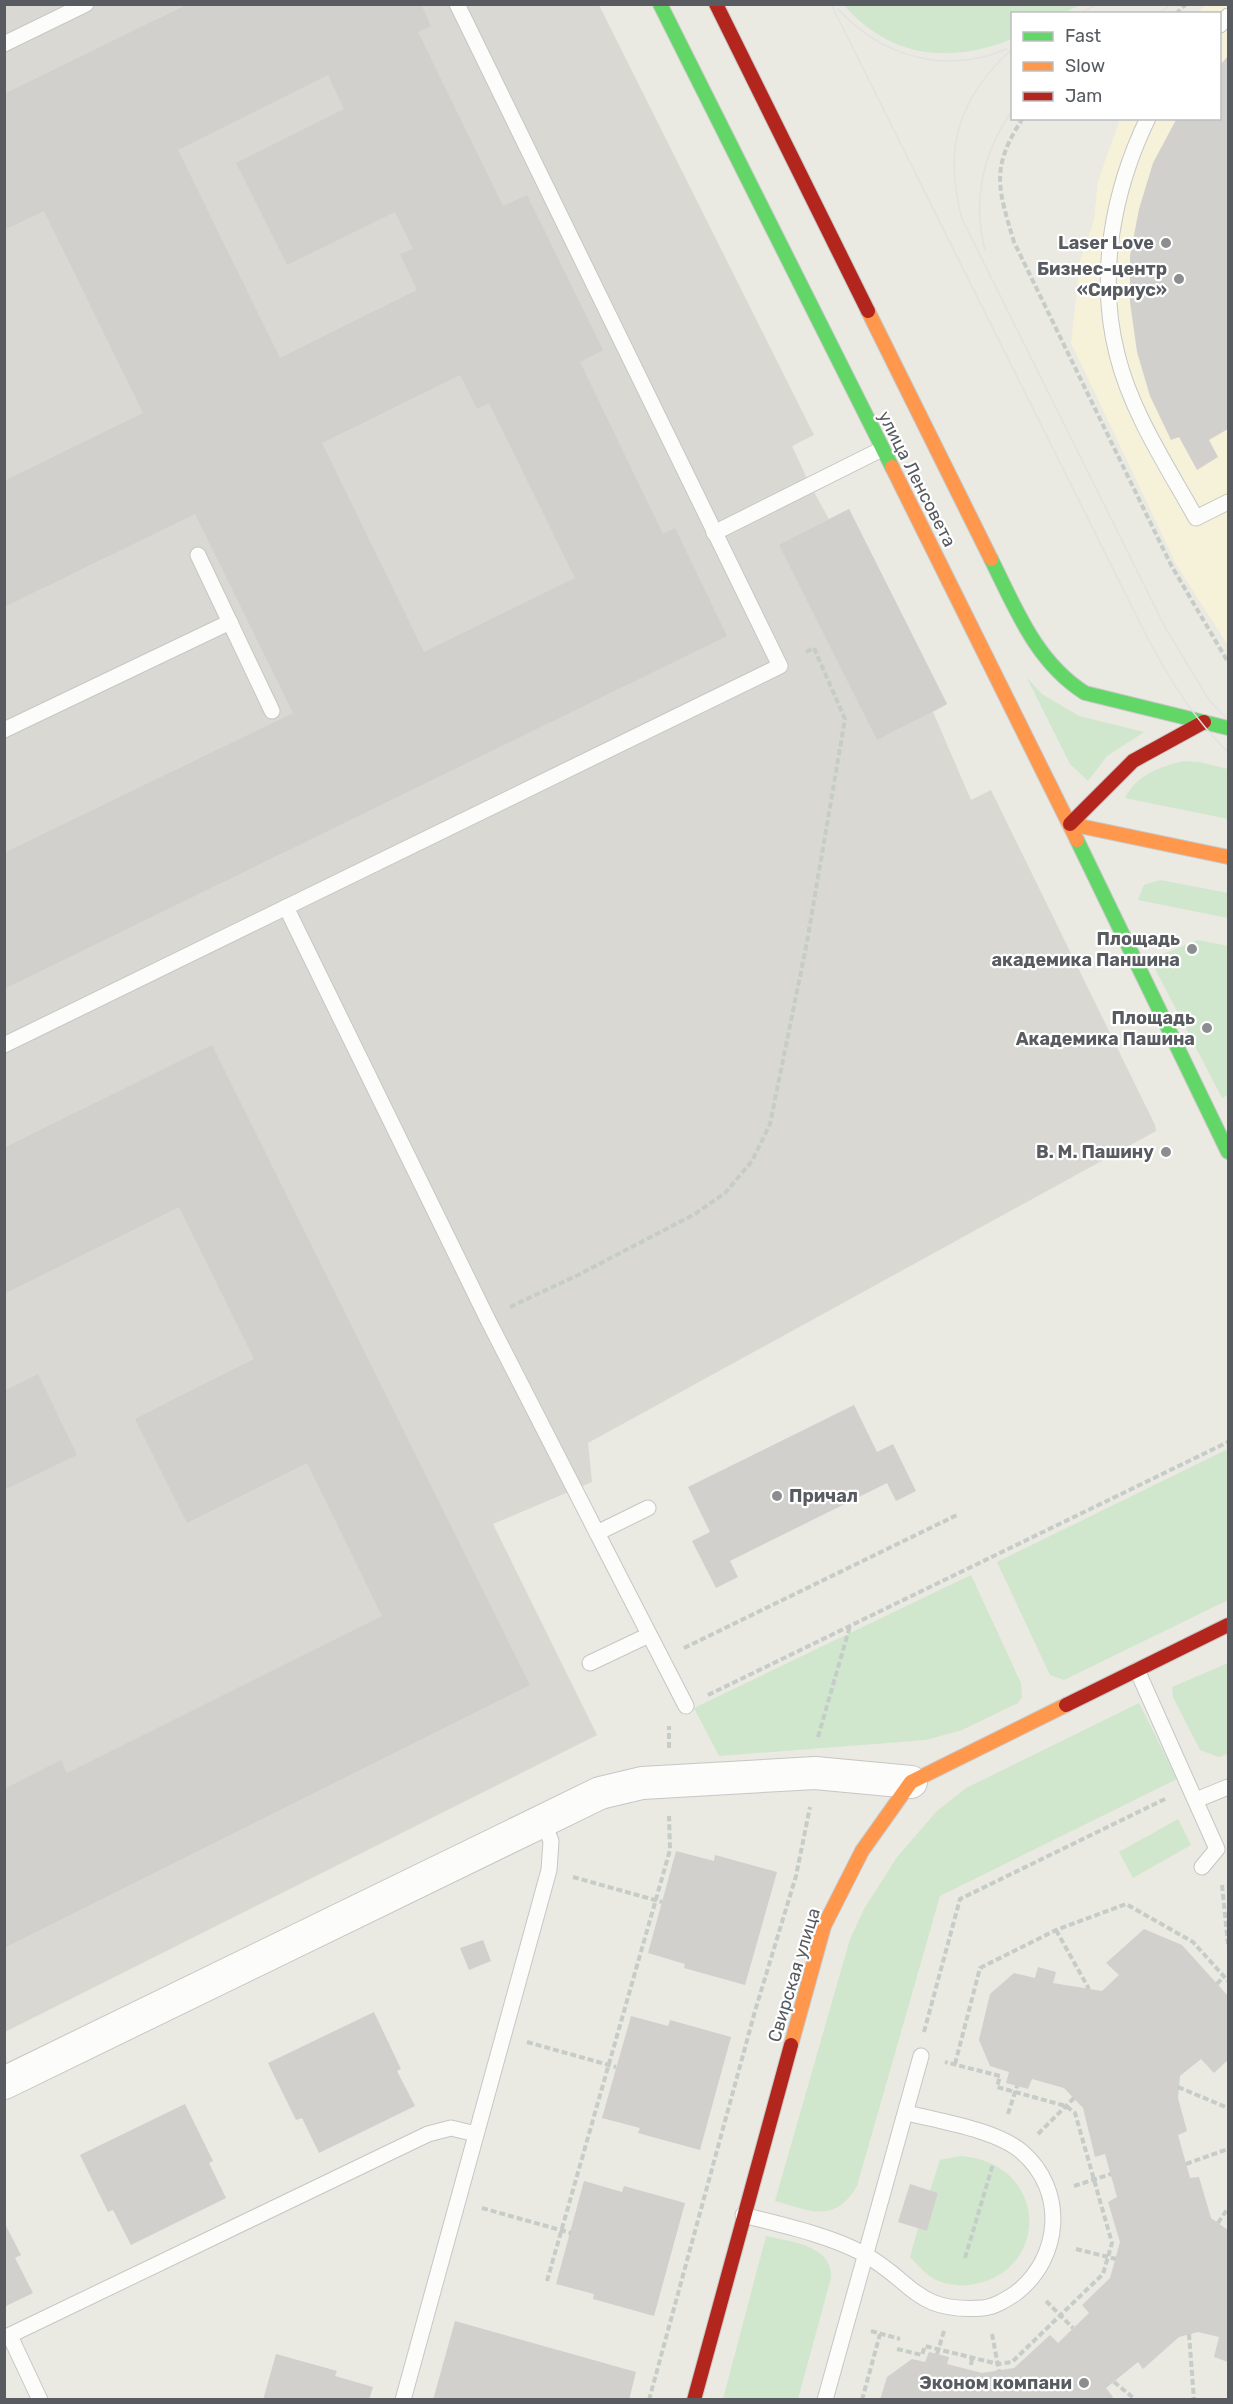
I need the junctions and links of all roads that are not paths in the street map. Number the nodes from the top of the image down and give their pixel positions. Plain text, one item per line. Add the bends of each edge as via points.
1 (86, 4) edge
2 (457, 4) edge
3 (660, 4) edge
4 (716, 4) edge
5 (4, 44) edge
6 (1147, 120) edge
7 (882, 449) junction
8 (1228, 502) edge
9 (714, 533) junction
10 (198, 555) dead end
11 (230, 622) junction
12 (272, 711) dead end
13 (1204, 722) junction
14 (1228, 728) edge
15 (4, 730) edge
16 (1070, 824) junction
17 (1228, 857) edge
18 (286, 907) junction
19 (4, 1045) edge
20 (1228, 1152) edge
21 (648, 1508) dead end
22 (597, 1533) junction
23 (1228, 1625) edge
24 (649, 1635) junction
25 (590, 1663) dead end
26 (1137, 1670) junction
27 (686, 1706) road end
28 (911, 1782) junction
29 (1228, 1787) edge
30 (1193, 1793) junction
31 (543, 1821) junction
32 (1202, 1867) dead end
33 (921, 2056) road end
34 (4, 2083) edge
35 (907, 2112) junction
36 (476, 2134) junction
37 (743, 2215) junction
38 (864, 2254) junction
39 (7, 2337) edge
40 (40, 2400) edge
41 (403, 2400) edge
42 (694, 2400) edge
43 (825, 2400) edge

1 - 5 lane
2 - 9 lane
3 - 7 street, улица Ленсовета
4 - 13 street, улица Ленсовета via 1043,659 1064,681 1085,693
6 - 8 lane via 1131,153 1116,203 1110,303 1117,354 1155,446 1196,518
7 - 9 lane
7 - 16 street, улица Ленсовета
9 - 18 lane via 780,666
10 - 11 lane
11 - 12 lane
11 - 15 lane
13 - 14 street, улица Ленсовета
13 - 16 street via 1133,761
16 - 17 street
16 - 20 street
18 - 19 lane
18 - 22 lane
21 - 22 lane
22 - 24 lane
23 - 26 street, Свирская улица
24 - 25 lane
24 - 27 lane
26 - 28 street, Свирская улица
26 - 30 lane
28 - 31 street via 815,1773 642,1783 600,1793
28 - 37 street, Свирская улица via 878,1823 849,1870 824,1926
29 - 30 lane
30 - 32 lane via 1217,1849
31 - 34 street
31 - 36 lane via 551,1841 549,1870
33 - 35 lane
35 - 38 lane
35 - 38 lane via 1000,2139 1021,2151 1041,2173 1052,2200 1054,2228 1047,2256 1030,2281 1006,2300 986,2308 948,2308 920,2297
36 - 39 lane via 451,2128 428,2134
36 - 41 lane
37 - 38 lane via 802,2230
37 - 42 street, Свирская улица
38 - 43 lane
39 - 40 lane

